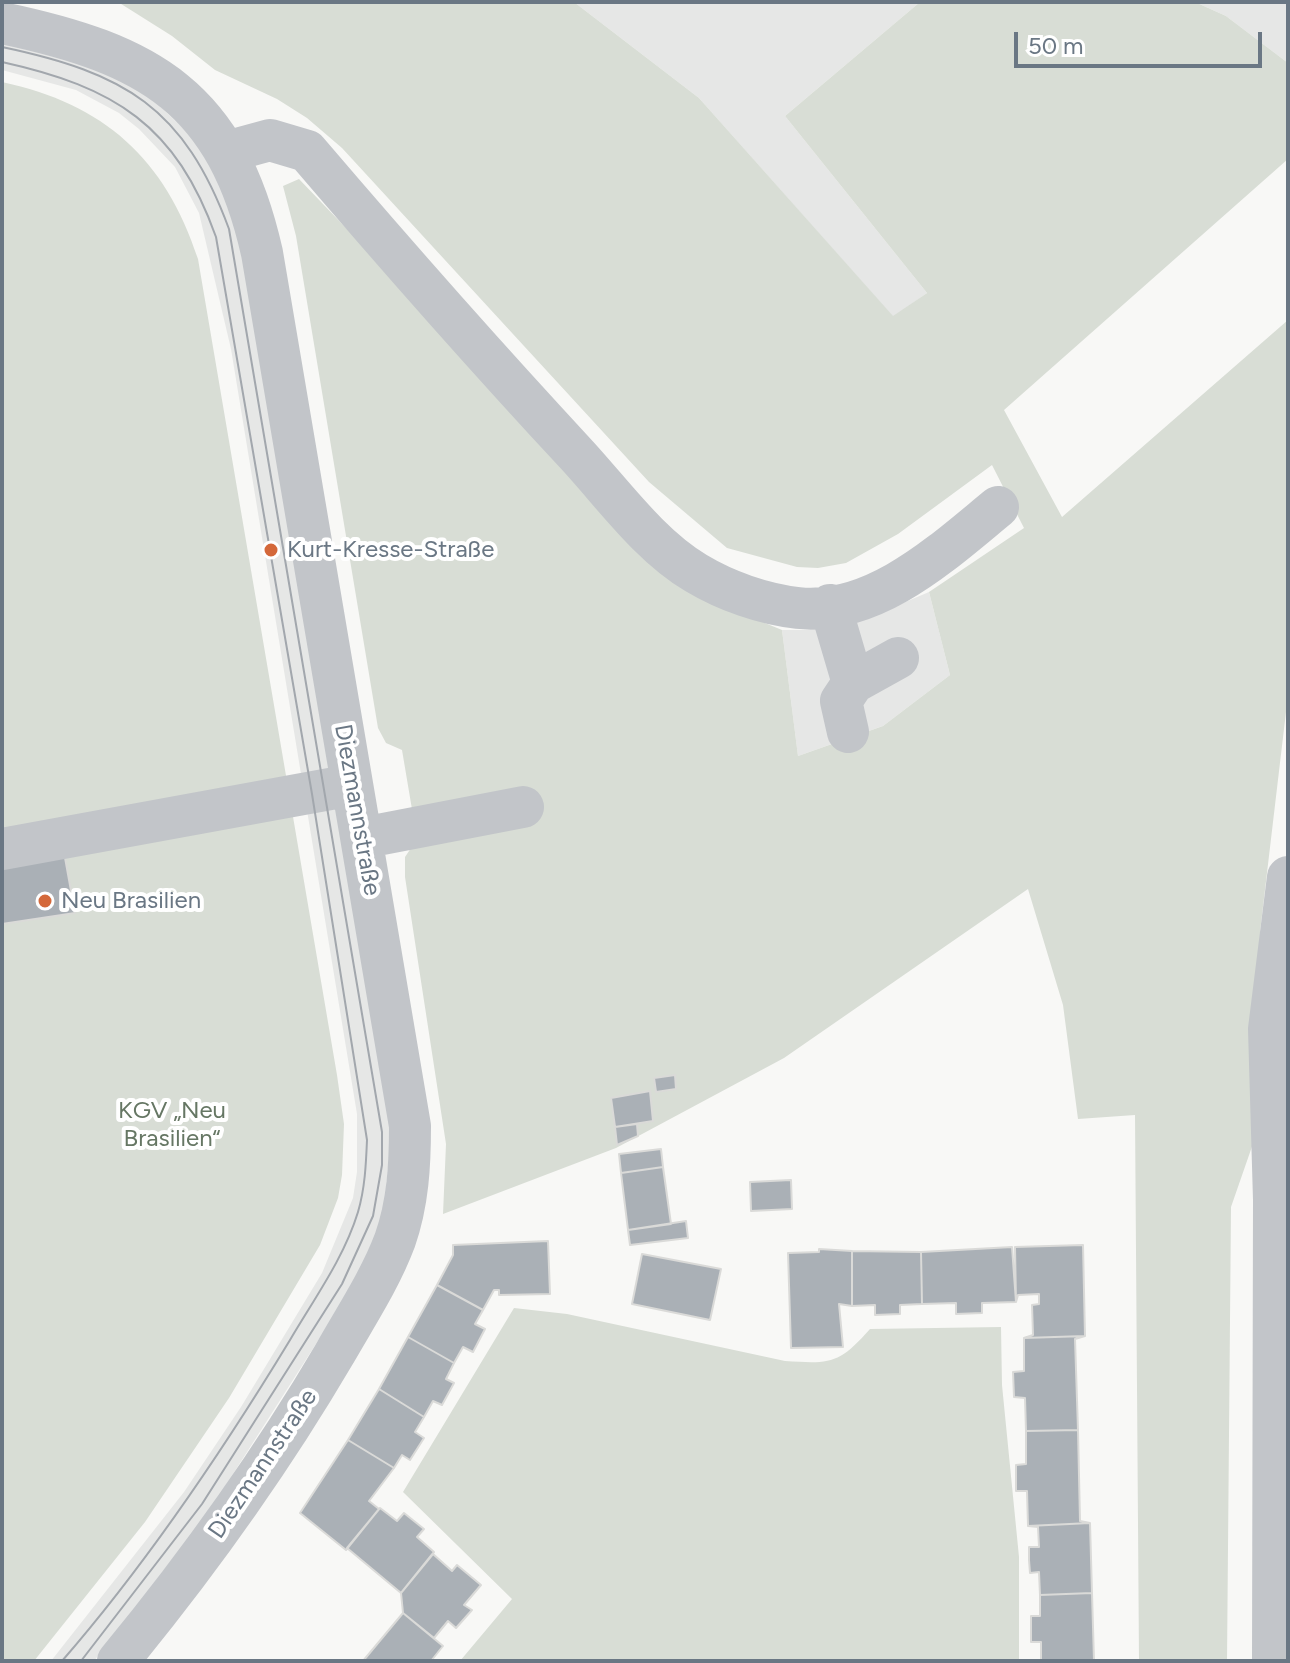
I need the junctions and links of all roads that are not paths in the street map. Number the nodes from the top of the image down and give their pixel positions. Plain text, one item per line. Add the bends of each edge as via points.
1 (2, 23) edge
2 (226, 152) junction
3 (998, 507) dead end
4 (830, 605) junction
5 (898, 658) dead end
6 (853, 683) junction
7 (848, 732) dead end
8 (352, 785) junction
9 (523, 807) dead end
10 (362, 838) junction
11 (2, 849) edge
12 (1288, 877) edge
13 (118, 1661) edge
14 (1273, 1661) edge

1 - 2 street, Diezmannstraße via 109,51 154,74 194,109
2 - 4 street via 270,140 307,151 478,348 657,542 694,572 738,594 800,608
2 - 8 street, Diezmannstraße via 248,196 262,253
3 - 4 street via 943,552 883,590
4 - 6 street
5 - 6 street
6 - 7 street via 841,701
8 - 10 street, Diezmannstraße
8 - 11 street
9 - 10 street
10 - 13 street, Diezmannstraße via 410,1126 406,1193 395,1240 367,1297 267,1462
12 - 14 street via 1269,1029

